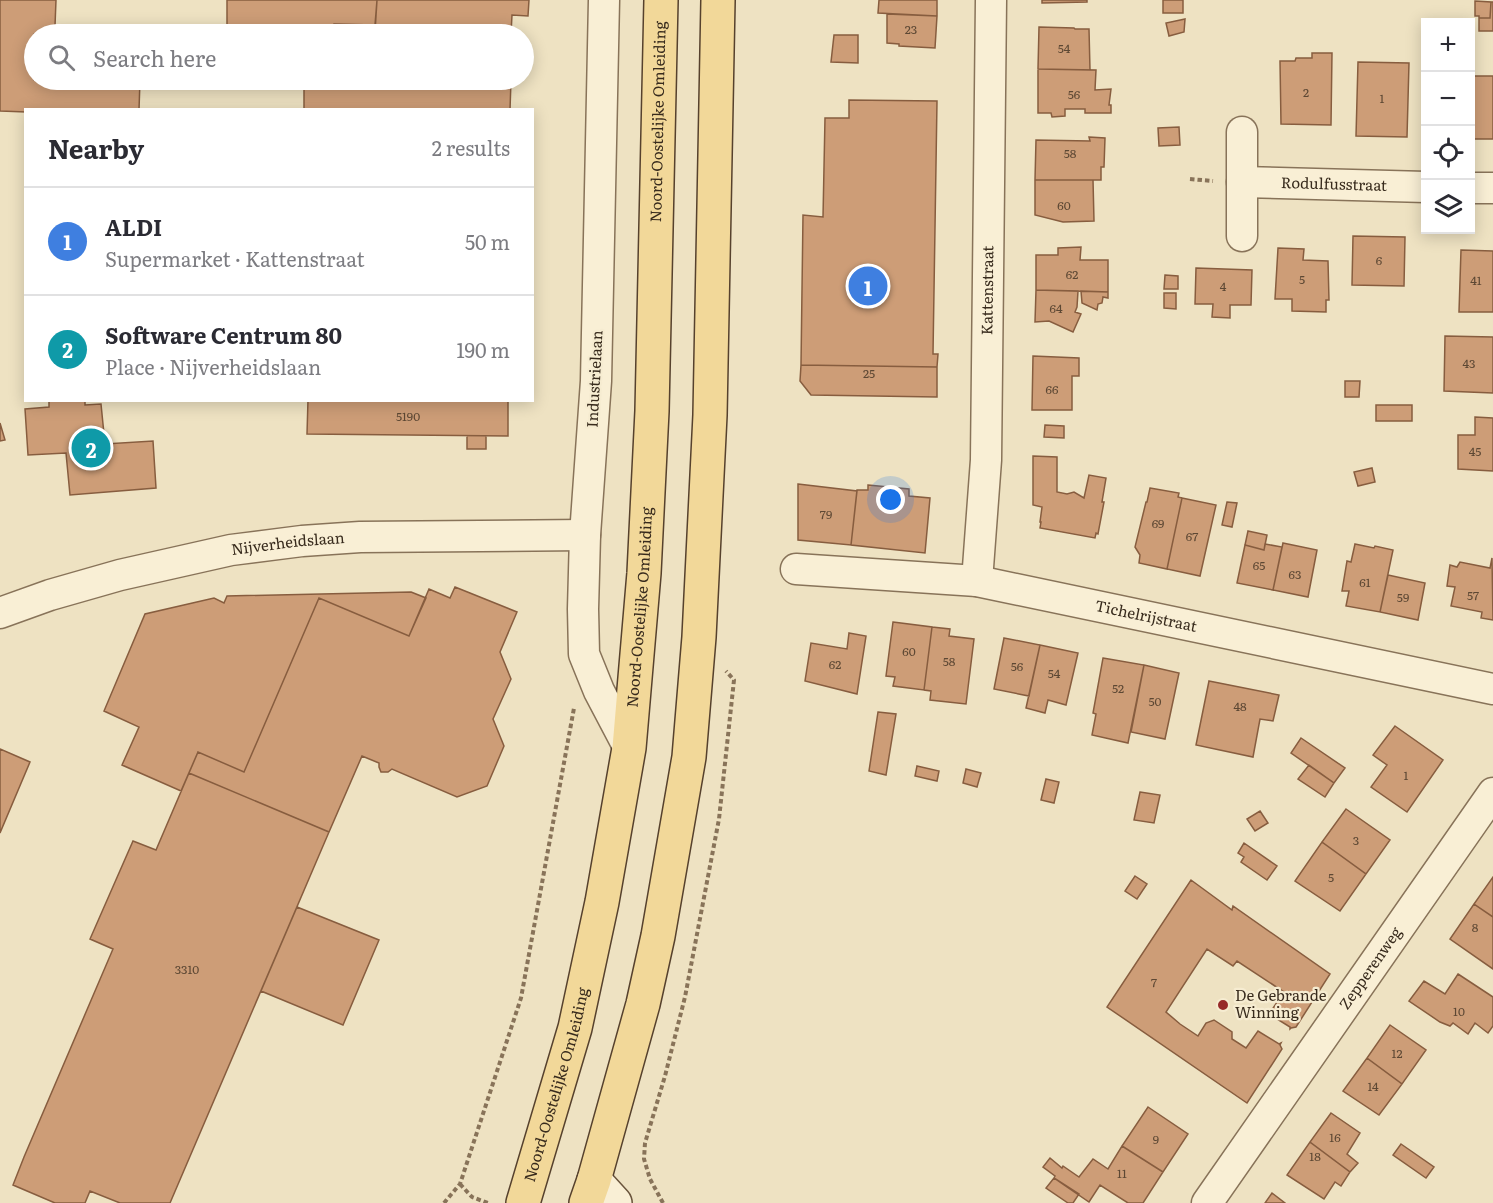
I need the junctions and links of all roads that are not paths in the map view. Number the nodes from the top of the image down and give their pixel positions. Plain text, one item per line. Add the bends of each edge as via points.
1 (604, 0) edge
2 (661, 0) edge
3 (718, 0) edge
4 (992, 0) edge
5 (1242, 132) dead end
6 (1242, 182) junction
7 (1421, 187) edge
8 (1475, 188) edge
9 (1493, 188) edge
10 (1242, 236) dead end
11 (585, 535) junction
12 (796, 568) dead end
13 (977, 581) junction
14 (0, 613) edge
15 (1493, 689) edge
16 (628, 748) junction
17 (1493, 793) edge
18 (599, 1195) edge
19 (523, 1203) edge
20 (1207, 1203) edge

1 - 11 street, Industrielaan via 596,381
2 - 16 main road, Noord-Oostelijke Omleiding via 651,423 644,573
3 - 18 main road via 710,415 689,757 658,936
4 - 13 street, Kattenstraat via 986,460
5 - 6 street
6 - 7 street, Rodulfusstraat
6 - 10 street
8 - 9 street
11 - 14 street, Nijverheidslaan via 360,537 231,550 120,575
11 - 16 street, Industrielaan via 584,654
12 - 13 street, Tichelrijstraat
13 - 15 street, Tichelrijstraat
16 - 19 main road, Noord-Oostelijke Omleiding via 602,902 575,1028
17 - 20 street, Zepperenweg

